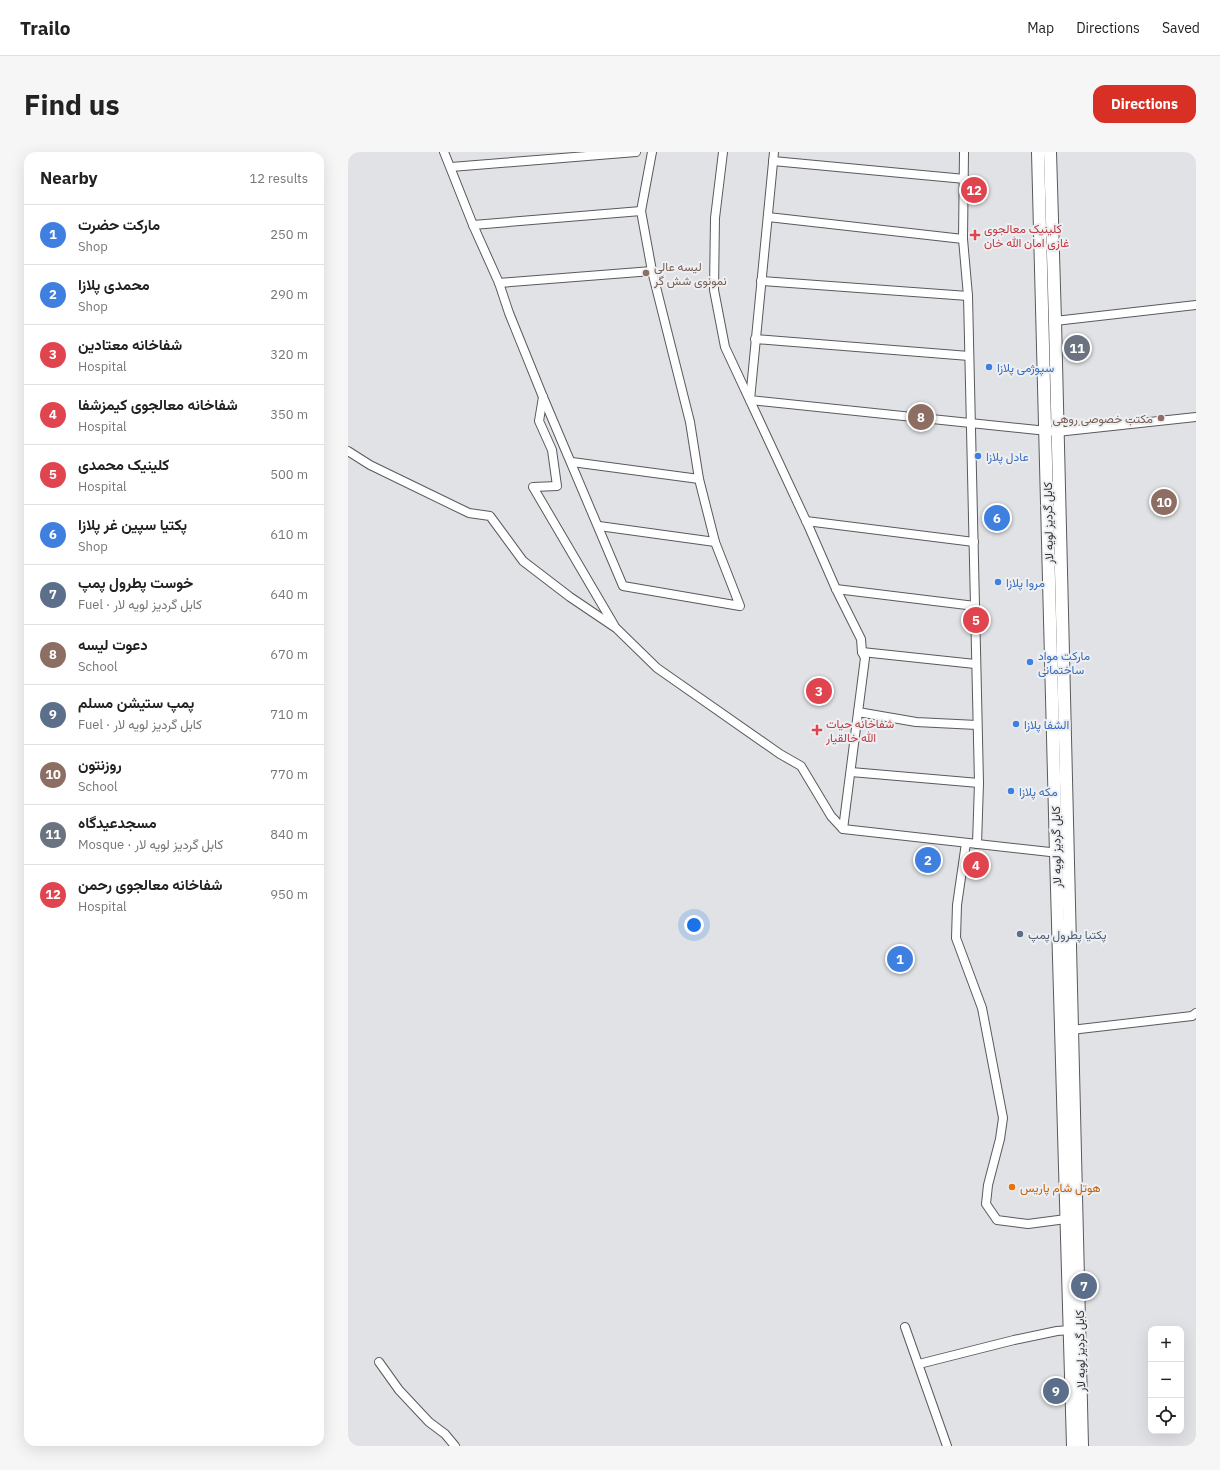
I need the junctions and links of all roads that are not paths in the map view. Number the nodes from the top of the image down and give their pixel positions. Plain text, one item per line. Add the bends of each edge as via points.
1 (444, 152) edge
2 (636, 152) edge
3 (652, 152) edge
4 (723, 152) edge
5 (774, 152) edge
6 (964, 152) edge
7 (1038, 152) edge
8 (1050, 152) edge
9 (773, 161) junction
10 (450, 167) junction
11 (964, 179) junction
12 (641, 211) junction
13 (768, 216) junction
14 (473, 225) junction
15 (963, 239) junction
16 (652, 270) junction
17 (760, 281) junction
18 (499, 283) junction
19 (968, 296) junction
20 (1196, 305) edge
21 (1055, 321) junction
22 (755, 339) junction
23 (969, 356) junction
24 (543, 397) junction
25 (750, 400) junction
26 (1196, 416) edge
27 (971, 423) junction
28 (1051, 431) junction
29 (348, 451) edge
30 (572, 462) junction
31 (698, 479) junction
32 (806, 521) junction
33 (599, 526) junction
34 (715, 542) junction
35 (974, 542) junction
36 (836, 589) junction
37 (975, 606) junction
38 (616, 628) junction
39 (862, 652) junction
40 (976, 664) junction
41 (858, 712) junction
42 (976, 725) junction
43 (851, 772) junction
44 (978, 783) junction
45 (843, 830) junction
46 (966, 843) junction
47 (977, 844) junction
48 (1062, 853) junction
49 (1196, 1013) edge
50 (1071, 1030) junction
51 (1066, 1219) junction
52 (905, 1327) dead end
53 (1070, 1330) junction
54 (379, 1362) dead end
55 (919, 1364) junction
56 (455, 1446) edge
57 (947, 1446) edge
58 (1073, 1446) edge
59 (1082, 1446) edge

1 - 10 street
2 - 10 street
3 - 12 street
4 - 25 street via 715,218 714,290 725,347
5 - 9 street
6 - 11 street
7 - 28 highway, کابل گردیز لویه لار
8 - 21 highway, کابل گردیز لویه لار
9 - 11 street
9 - 13 street
10 - 14 street
11 - 15 street
12 - 14 street
12 - 16 street
13 - 15 street
13 - 17 street
14 - 18 street
15 - 19 street
16 - 18 street
16 - 31 street via 690,422
17 - 19 street
17 - 22 street
18 - 24 street
19 - 23 street
20 - 21 street
21 - 28 highway, کابل گردیز لویه لار
22 - 23 street
22 - 25 street
23 - 27 street
24 - 30 street
24 - 38 street via 539,421 552,450 556,486 533,486
25 - 27 street
25 - 32 street
26 - 28 street
27 - 28 street
27 - 35 street
28 - 48 highway, کابل گردیز لویه لار
29 - 38 street via 370,465 469,513 490,516 523,561 570,598
30 - 31 street
30 - 33 street
31 - 34 street
32 - 35 street
32 - 36 street
33 - 34 street
33 - 34 street via 623,586 740,606
35 - 37 street
36 - 37 street
36 - 39 street via 861,639
37 - 40 street
38 - 45 street via 657,668 800,766 831,816
39 - 40 street
39 - 41 street via 865,658
40 - 42 street
41 - 42 street via 916,722
41 - 43 street
42 - 44 street
43 - 44 street
43 - 45 street
44 - 47 street
45 - 46 street
46 - 47 street
46 - 51 street via 957,905 956,938 982,1008 1003,1118 986,1204 997,1220 1028,1224
47 - 48 street
48 - 50 highway, کابل گردیز لویه لار
48 - 51 highway, کابل گردیز لویه لار
49 - 50 street via 1192,1016
50 - 59 highway, کابل گردیز لویه لار
51 - 53 highway, کابل گردیز لویه لار
52 - 55 street
53 - 55 street via 1014,1340
53 - 58 highway, کابل گردیز لویه لار
54 - 56 street via 399,1390
55 - 57 street

